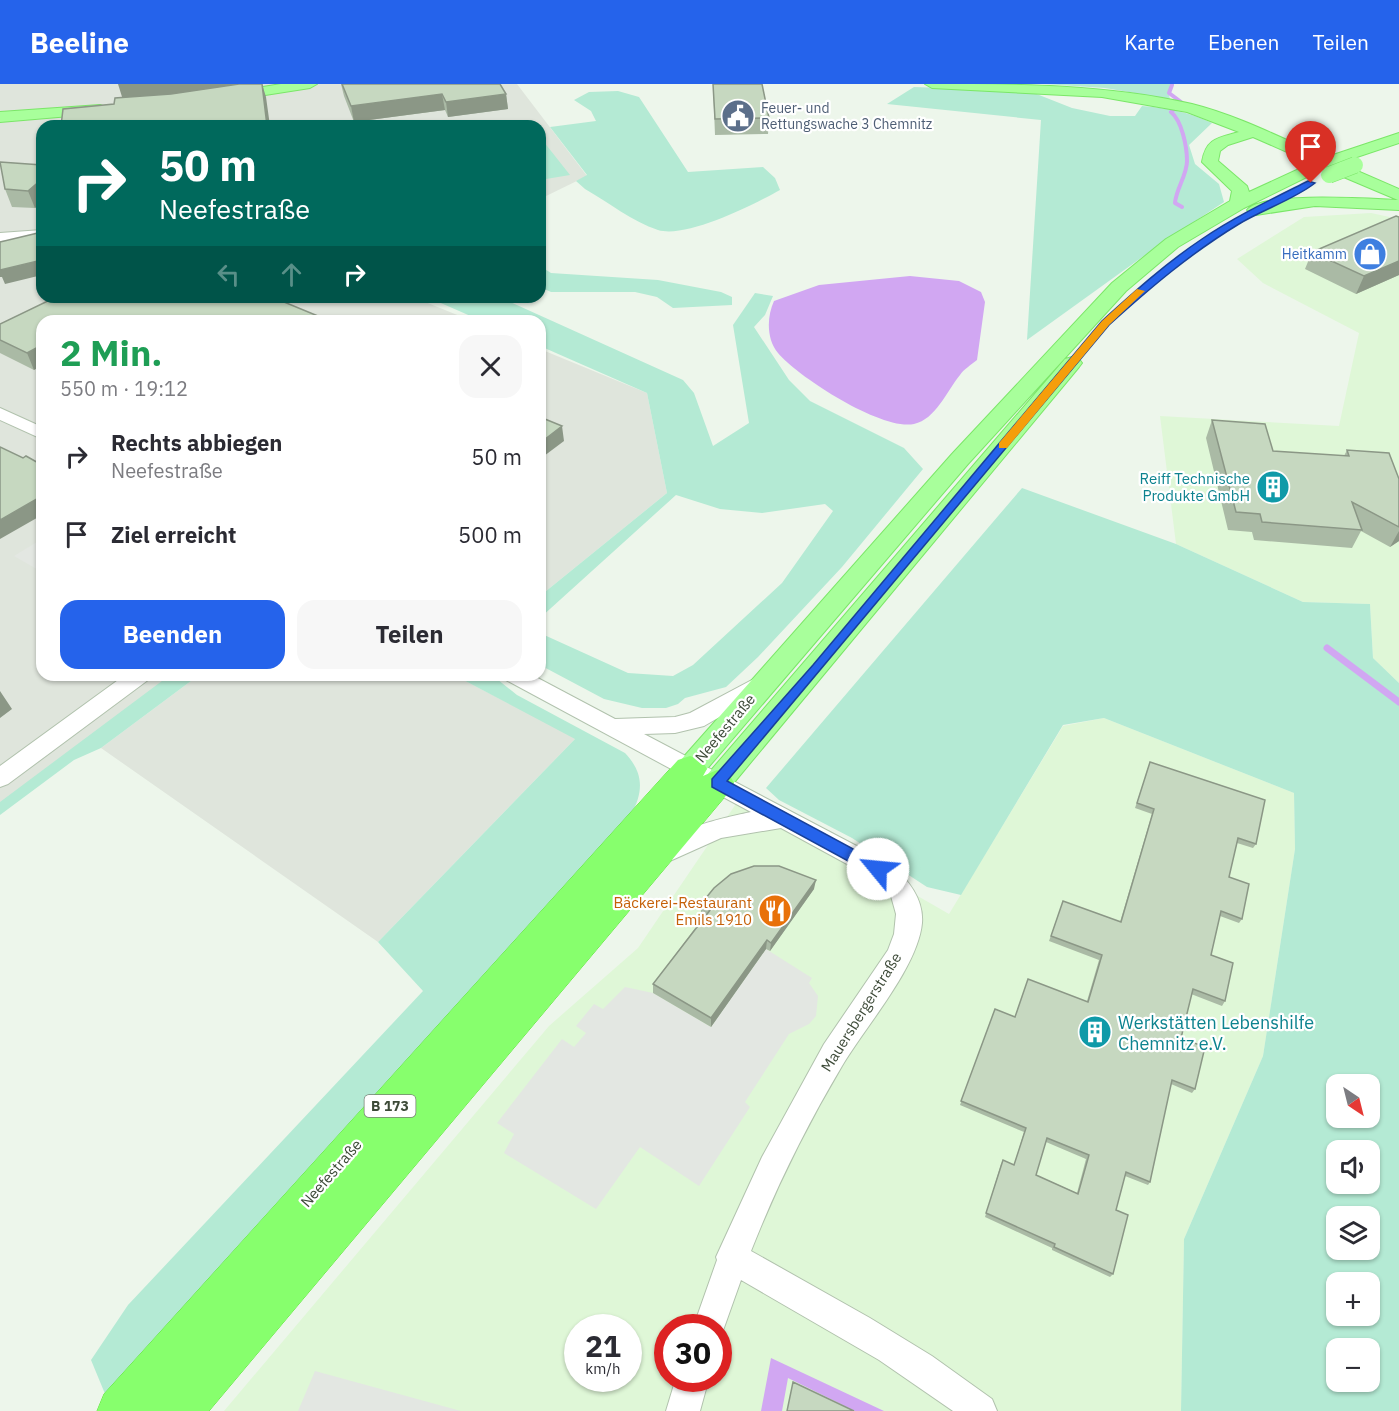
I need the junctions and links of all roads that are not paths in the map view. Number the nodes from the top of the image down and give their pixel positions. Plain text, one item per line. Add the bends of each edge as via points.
1 (310, 84) edge
2 (932, 84) edge
3 (209, 99) edge
4 (112, 109) edge
5 (0, 117) edge
6 (1254, 132) junction
7 (1399, 138) edge
8 (1212, 149) junction
9 (1399, 149) edge
10 (1321, 171) junction
11 (1296, 175) junction
12 (1399, 195) edge
13 (1399, 206) edge
14 (1247, 207) junction
15 (36, 234) edge
16 (0, 237) edge
17 (0, 413) edge
18 (36, 431) edge
19 (132, 681) edge
20 (525, 681) edge
21 (765, 681) junction
22 (609, 727) junction
23 (704, 776) junction
24 (0, 778) edge
25 (784, 819) junction
26 (643, 867) junction
27 (731, 1257) junction
28 (713, 1314) edge
29 (689, 1392) edge
30 (121, 1411) edge
31 (177, 1411) edge
32 (683, 1411) edge
33 (980, 1411) edge

1 - 3 main road
2 - 6 main road via 1076,91 1162,103 1190,108
4 - 5 main road
6 - 8 main road
6 - 12 main road
7 - 10 main road, Neefestraße / B 173 via 1339,158
8 - 11 main road via 1223,164 1252,175
8 - 14 main road via 1210,162 1241,190
9 - 10 main road, Neefestraße / B 173, bridge via 1355,165
10 - 11 main road, Neefestraße / B 173
10 - 14 main road, Neefestraße / B 173
11 - 14 main road, Neefestraße / B 173
13 - 14 main road via 1315,201
14 - 21 main road, Neefestraße / B 173 via 1172,243 1119,287 975,442
14 - 23 main road, Neefestraße / B 173 via 1105,323 817,668
15 - 16 street
17 - 18 street
19 - 24 street
20 - 22 street, Mauersbergerstraße
21 - 22 street via 696,720 663,726
21 - 23 main road, Neefestraße / B 173
22 - 23 street, Mauersbergerstraße
23 - 25 street, Mauersbergerstraße
23 - 26 highway, Neefestraße / B 173
23 - 30 highway, Neefestraße / B 173
25 - 26 street via 757,820 705,832
25 - 27 street, Mauersbergerstraße via 878,869 895,882 910,910 907,934 898,957 840,1043 770,1167
26 - 31 highway, Neefestraße / B 173
27 - 28 street, Mauersbergerstraße
27 - 33 street via 883,1343 943,1381
29 - 32 street

